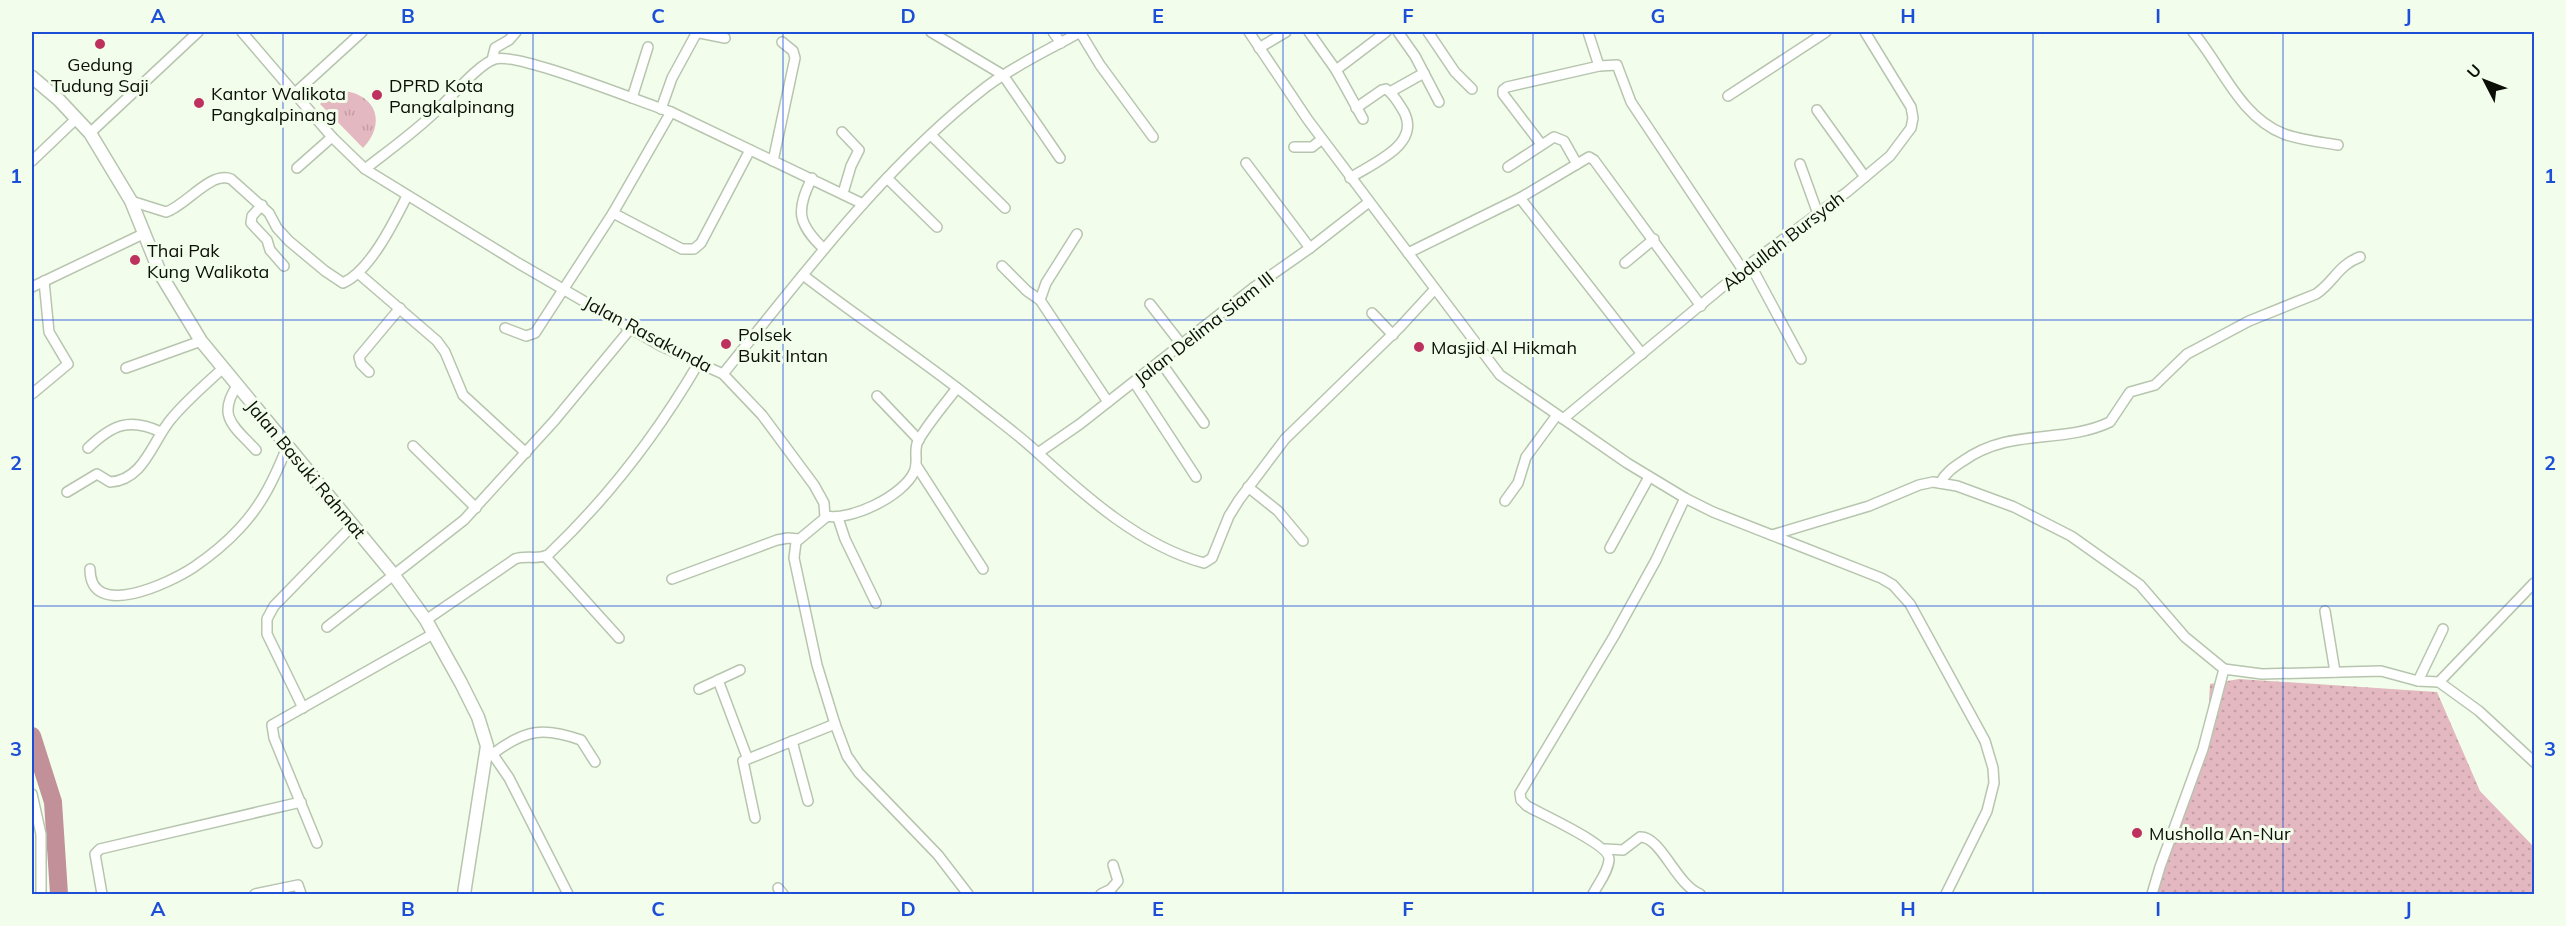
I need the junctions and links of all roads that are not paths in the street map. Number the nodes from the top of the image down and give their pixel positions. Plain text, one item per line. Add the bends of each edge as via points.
1 (198, 32) edge
2 (242, 32) edge
3 (362, 32) edge
4 (516, 32) edge
5 (696, 32) edge
6 (931, 32) edge
7 (1053, 32) edge
8 (1080, 32) edge
9 (1249, 32) edge
10 (1286, 32) edge
11 (1310, 32) edge
12 (1386, 32) edge
13 (1398, 32) edge
14 (1428, 32) edge
15 (1588, 32) edge
16 (1826, 32) edge
17 (2193, 32) edge
18 (1868, 33) edge
19 (943, 35) edge
20 (725, 38) dead end
21 (782, 42) dead end
22 (1061, 43) junction
23 (648, 47) dead end
24 (1259, 48) junction
25 (492, 60) junction
26 (1599, 66) junction
27 (1336, 70) junction
28 (1424, 73) junction
29 (1003, 75) junction
30 (32, 77) edge
31 (1472, 89) dead end
32 (1390, 92) junction
33 (294, 94) junction
34 (1728, 96) dead end
35 (632, 98) junction
36 (1439, 102) dead end
37 (1356, 108) junction
38 (666, 110) junction
39 (1817, 110) dead end
40 (77, 118) junction
41 (1363, 119) dead end
42 (842, 132) dead end
43 (90, 133) junction
44 (931, 135) junction
45 (332, 137) junction
46 (1153, 137) dead end
47 (1322, 139) junction
48 (1541, 144) junction
49 (2338, 145) dead end
50 (1294, 147) dead end
51 (750, 150) junction
52 (1060, 158) dead end
53 (32, 161) edge
54 (773, 161) junction
55 (1246, 163) dead end
56 (1577, 164) junction
57 (1800, 164) dead end
58 (1508, 167) dead end
59 (297, 168) dead end
60 (366, 170) junction
61 (1865, 177) junction
62 (812, 178) junction
63 (887, 178) junction
64 (1350, 178) junction
65 (843, 193) junction
66 (407, 196) junction
67 (1520, 198) junction
68 (130, 201) junction
69 (1369, 202) junction
70 (262, 204) junction
71 (863, 204) junction
72 (1005, 208) dead end
73 (613, 213) junction
74 (1818, 214) junction
75 (937, 227) dead end
76 (143, 234) junction
77 (1077, 234) dead end
78 (1654, 240) junction
79 (1310, 248) junction
80 (824, 249) junction
81 (1408, 253) junction
82 (2360, 256) dead end
83 (1625, 263) dead end
84 (284, 266) dead end
85 (1002, 266) dead end
86 (1747, 267) junction
87 (358, 273) junction
88 (803, 275) junction
89 (44, 281) junction
90 (32, 287) edge
91 (563, 288) junction
92 (1434, 290) junction
93 (1040, 300) junction
94 (1150, 304) dead end
95 (1701, 306) junction
96 (400, 308) junction
97 (1372, 313) dead end
98 (506, 328) dead end
99 (631, 328) junction
100 (1393, 334) junction
101 (201, 341) junction
102 (1182, 345) junction
103 (1642, 354) junction
104 (1801, 359) dead end
105 (1160, 361) junction
106 (698, 364) junction
107 (126, 368) dead end
108 (222, 369) junction
109 (369, 372) dead end
110 (723, 374) junction
111 (1134, 381) junction
112 (237, 386) junction
113 (957, 388) junction
114 (32, 394) edge
115 (877, 396) dead end
116 (1108, 402) junction
117 (1560, 417) junction
118 (1204, 423) dead end
119 (161, 432) junction
120 (919, 440) junction
121 (413, 446) dead end
122 (287, 447) junction
123 (88, 448) dead end
124 (256, 450) dead end
125 (526, 453) junction
126 (1038, 453) junction
127 (916, 465) junction
128 (1196, 477) dead end
129 (1649, 477) junction
130 (1940, 483) junction
131 (1248, 487) junction
132 (68, 492) dead end
133 (1685, 498) junction
134 (1505, 501) dead end
135 (476, 508) junction
136 (826, 516) junction
137 (838, 518) junction
138 (353, 525) junction
139 (1772, 535) junction
140 (799, 539) junction
141 (1303, 541) dead end
142 (1610, 548) dead end
143 (545, 556) junction
144 (90, 569) dead end
145 (983, 569) dead end
146 (393, 574) junction
147 (672, 579) dead end
148 (2535, 583) edge
149 (876, 603) dead end
150 (2325, 611) dead end
151 (426, 620) junction
152 (327, 627) dead end
153 (2443, 629) dead end
154 (433, 634) junction
155 (619, 638) dead end
156 (2224, 669) junction
157 (740, 670) dead end
158 (2335, 672) junction
159 (718, 680) junction
160 (2418, 681) junction
161 (2439, 681) junction
162 (699, 688) dead end
163 (303, 708) junction
164 (834, 724) junction
165 (792, 741) junction
166 (490, 749) junction
167 (747, 757) junction
168 (595, 762) dead end
169 (2535, 762) edge
170 (32, 794) edge
171 (808, 801) dead end
172 (301, 802) junction
173 (755, 818) dead end
174 (317, 843) dead end
175 (1605, 849) junction
176 (1113, 865) dead end
177 (41, 894) edge
178 (102, 894) edge
179 (255, 894) edge
180 (302, 894) edge
181 (464, 894) edge
182 (568, 894) edge
183 (968, 894) edge
184 (1101, 894) edge
185 (1593, 894) edge
186 (1700, 894) edge
187 (1946, 894) edge
188 (2152, 894) edge

1 - 43 street
2 - 33 street, Jalan Rasakunda
3 - 33 street
4 - 25 street via 495,48
5 - 20 street
5 - 38 street via 672,78
6 - 19 street
7 - 22 street
8 - 22 street, Jalan Rasakunda
8 - 46 street
9 - 24 street
10 - 24 street
11 - 27 street
12 - 27 street
13 - 28 street
14 - 31 street via 1455,72
15 - 26 street
16 - 34 street
17 - 49 street via 2239,98 2263,122 2285,134
18 - 61 street, Abdullah Bursyah via 1911,107 1913,118 1909,134
19 - 29 street
21 - 54 street via 795,58
22 - 29 street, Jalan Rasakunda
23 - 35 street
24 - 47 street
25 - 35 street via 522,62
25 - 60 street
26 - 48 street via 1503,90
26 - 86 street via 1617,65 1631,102
27 - 37 street
28 - 32 street
28 - 36 street
29 - 44 street, Jalan Rasakunda
29 - 52 street
30 - 40 street, Jalan Basuki Rahmat
32 - 37 street via 1382,90
32 - 64 street via 1405,115 1407,135 1392,151
33 - 45 street, Jalan Rasakunda
35 - 38 street
37 - 41 street
38 - 51 street
38 - 73 street
39 - 61 street
40 - 43 street, Jalan Basuki Rahmat
40 - 53 street
42 - 65 street via 860,150
43 - 68 street, Jalan Basuki Rahmat
44 - 63 street, Jalan Rasakunda
44 - 72 street
45 - 59 street
45 - 60 street, Jalan Rasakunda
47 - 50 street via 1310,147
47 - 64 street
48 - 56 street via 1559,138
48 - 58 street
51 - 54 street
51 - 73 street via 701,243 694,249 678,248
54 - 62 street
55 - 79 street
56 - 67 street
56 - 78 street via 1588,158 1594,160
57 - 74 street
60 - 66 street, Jalan Rasakunda
61 - 74 street, Abdullah Bursyah
62 - 65 street
62 - 80 street via 802,200 802,219 807,232
63 - 71 street, Jalan Rasakunda
63 - 75 street
64 - 69 street
65 - 71 street
66 - 87 street via 385,237
66 - 91 street, Jalan Rasakunda
67 - 81 street
67 - 103 street
68 - 70 street via 166,213 224,176
68 - 76 street, Jalan Basuki Rahmat
69 - 79 street, Jalan Delima Siam III
69 - 81 street
70 - 84 street via 251,223
70 - 87 street via 289,241 339,281 345,282
71 - 80 street, Jalan Rasakunda
73 - 91 street
74 - 86 street, Abdullah Bursyah
76 - 89 street
76 - 101 street, Jalan Basuki Rahmat via 160,275
77 - 93 street via 1046,283
78 - 83 street
78 - 95 street
79 - 102 street, Jalan Delima Siam III
80 - 88 street, Jalan Rasakunda
81 - 92 street
82 - 130 street via 2345,263 2316,294 2249,321 2187,354 2157,383 2130,392 2107,423 2058,435 1995,443 1947,472
85 - 93 street
86 - 95 street, Abdullah Bursyah
86 - 104 street
87 - 96 street
88 - 110 street, Jalan Rasakunda
88 - 113 street
89 - 90 street
89 - 114 street via 49,332 68,364
91 - 98 street via 532,335
91 - 99 street, Jalan Rasakunda
92 - 100 street
92 - 117 street via 1500,375
93 - 116 street
94 - 102 street
95 - 103 street, Abdullah Bursyah
96 - 109 street via 360,354 361,364
96 - 125 street via 441,347 463,394
97 - 100 street
99 - 106 street, Jalan Rasakunda
99 - 125 street
100 - 131 street via 1301,422
101 - 107 street
101 - 108 street, Jalan Basuki Rahmat
102 - 105 street, Jalan Delima Siam III
103 - 117 street, Abdullah Bursyah
105 - 111 street, Jalan Delima Siam III
105 - 118 street
106 - 110 street, Jalan Rasakunda
106 - 143 street via 646,445
108 - 112 street, Jalan Basuki Rahmat
108 - 119 street
110 - 136 street via 762,415 814,485
111 - 116 street, Jalan Delima Siam III
111 - 128 street
112 - 122 street, Jalan Basuki Rahmat
112 - 124 street via 227,410 232,423
113 - 120 street
113 - 126 street
115 - 120 street
116 - 126 street, Jalan Delima Siam III
117 - 129 street
117 - 134 street, Abdullah Bursyah via 1526,457 1518,483
119 - 123 street via 138,424 113,428
119 - 132 street via 146,460 132,473 113,482 97,474
120 - 127 street
121 - 135 street
122 - 138 street, Jalan Basuki Rahmat
122 - 144 street via 253,514 223,545 192,568 151,587 112,596 94,588
125 - 135 street
126 - 131 street via 1126,526 1204,563 1212,558 1229,516
127 - 137 street via 907,482 875,505
127 - 145 street
129 - 133 street
129 - 142 street
130 - 139 street via 1919,485 1869,506
130 - 156 street via 2010,505 2072,536 2140,585 2185,636
131 - 141 street via 1278,511
133 - 139 street
133 - 175 street via 1614,636 1520,793 1527,806
135 - 146 street
136 - 137 street
136 - 140 street
137 - 149 street
138 - 146 street, Jalan Basuki Rahmat
138 - 163 street via 274,606 267,619 267,634
139 - 187 street via 1893,585 1916,612 1985,741 1993,768 1991,797
140 - 147 street via 777,540
140 - 164 street via 794,551 795,572
143 - 151 street via 515,559
143 - 155 street
146 - 151 street, Jalan Basuki Rahmat
146 - 152 street
148 - 161 street
150 - 158 street
151 - 154 street, Jalan Basuki Rahmat
153 - 160 street
154 - 163 street
154 - 166 street, Jalan Basuki Rahmat via 472,705
156 - 158 street via 2262,674
156 - 188 street via 2204,749
157 - 159 street
158 - 160 street via 2381,671
159 - 162 street
159 - 167 street
160 - 161 street
161 - 169 street
163 - 172 street via 271,727
164 - 165 street
164 - 183 street via 859,773 938,855
165 - 167 street
165 - 171 street
166 - 168 street via 543,731 581,740
166 - 181 street, Jalan Basuki Rahmat
166 - 182 street
167 - 173 street via 742,765
170 - 177 street via 41,834
172 - 174 street
172 - 178 street via 100,849 94,860
175 - 185 street via 1609,860
175 - 186 street via 1623,850 1646,837 1682,882
176 - 184 street via 1118,881
179 - 180 street via 298,885

